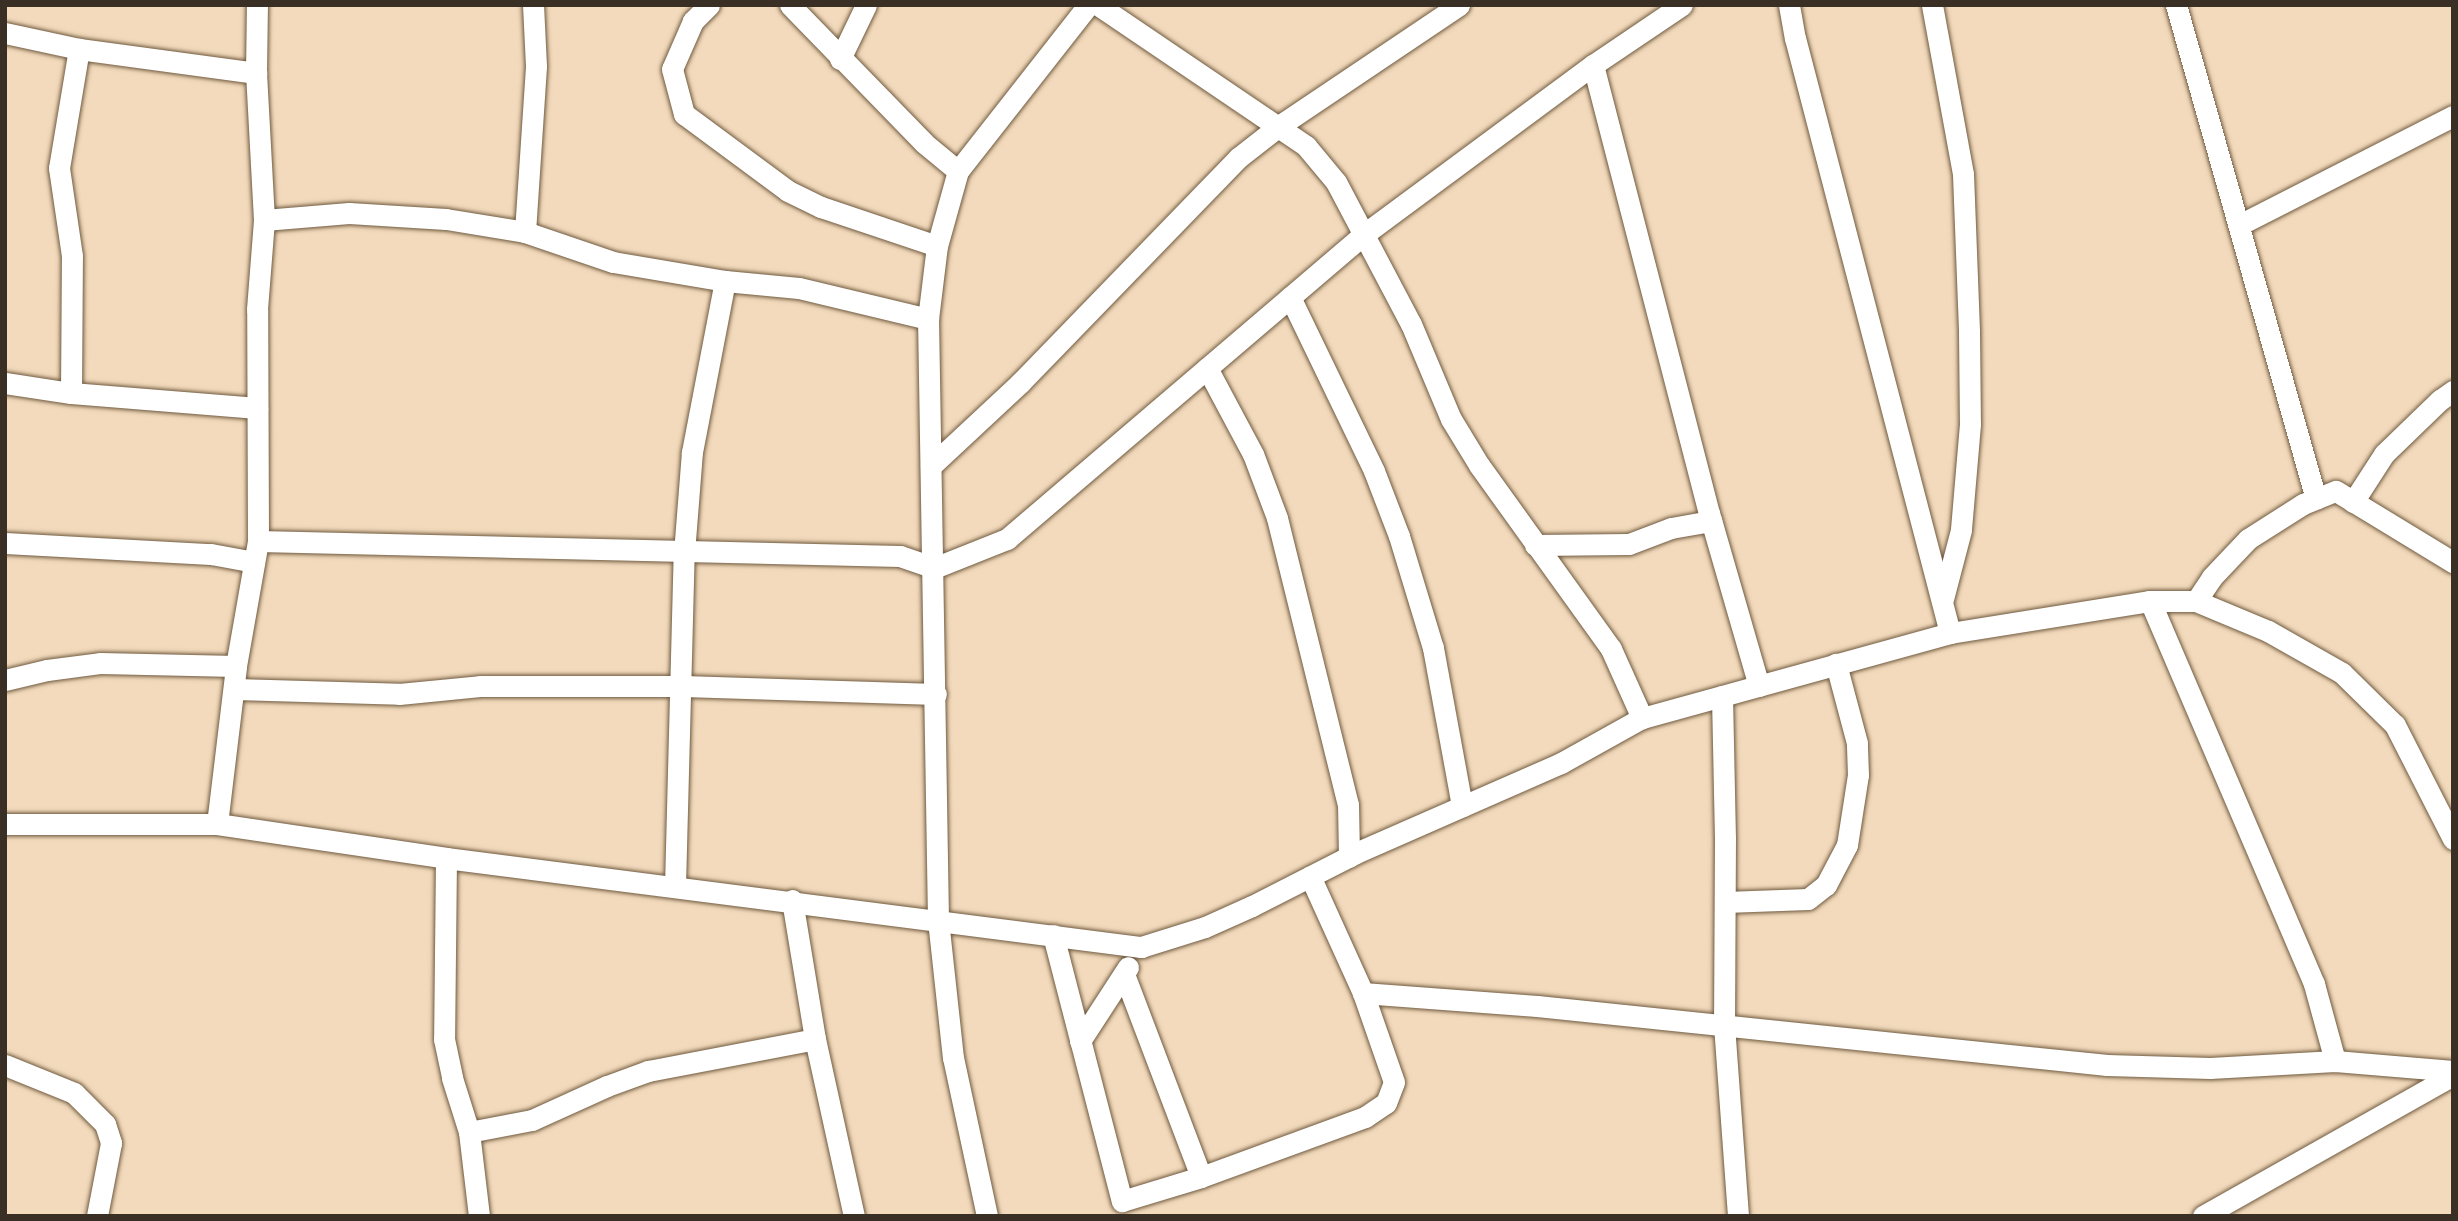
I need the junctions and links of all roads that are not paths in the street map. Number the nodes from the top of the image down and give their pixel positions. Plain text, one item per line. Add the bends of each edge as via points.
1 (257, 5) edge
2 (533, 5) edge
3 (709, 5) edge
4 (790, 5) edge
5 (866, 5) edge
6 (1088, 5) edge
7 (1098, 5) edge
8 (1682, 5) edge
9 (1789, 5) edge
10 (1932, 5) edge
11 (2176, 5) edge
12 (1448, 8) edge
13 (5, 33) edge
14 (79, 49) junction
15 (840, 58) junction
16 (1594, 65) junction
17 (256, 73) junction
18 (2449, 125) edge
19 (1279, 126) junction
20 (958, 171) junction
21 (264, 220) junction
22 (2241, 224) junction
23 (525, 232) junction
24 (1363, 235) junction
25 (937, 246) junction
26 (725, 281) junction
27 (1290, 297) junction
28 (928, 318) junction
29 (1207, 368) junction
30 (5, 383) edge
31 (2453, 391) edge
32 (71, 393) junction
33 (257, 408) junction
34 (930, 466) junction
35 (2316, 499) junction
36 (2353, 502) junction
37 (1711, 521) junction
38 (5, 543) edge
39 (1535, 545) junction
40 (256, 551) junction
41 (684, 553) junction
42 (2453, 562) edge
43 (934, 568) junction
44 (1943, 598) junction
45 (2150, 601) junction
46 (2196, 601) junction
47 (1950, 633) junction
48 (1836, 664) junction
49 (236, 666) junction
50 (5, 680) edge
51 (1759, 685) junction
52 (683, 686) junction
53 (235, 689) junction
54 (936, 694) junction
55 (1721, 696) junction
56 (1642, 718) junction
57 (1462, 806) junction
58 (5, 824) edge
59 (217, 824) junction
60 (2453, 839) edge
61 (1349, 857) junction
62 (446, 858) junction
63 (1310, 876) junction
64 (676, 886) junction
65 (792, 901) junction
66 (1725, 902) junction
67 (938, 920) junction
68 (1053, 935) junction
69 (1141, 947) junction
70 (1124, 974) junction
71 (1363, 993) junction
72 (1724, 1025) junction
73 (815, 1039) junction
74 (1080, 1041) junction
75 (2335, 1062) junction
76 (5, 1065) edge
77 (2453, 1073) edge
78 (468, 1132) junction
79 (1201, 1177) junction
80 (1125, 1208) edge
81 (97, 1216) edge
82 (479, 1216) edge
83 (854, 1216) edge
84 (987, 1216) edge
85 (1738, 1216) edge
86 (2203, 1216) edge

1 - 17 street
2 - 23 street via 536,66
3 - 25 street via 693,21 672,69 684,114 788,191 821,207
4 - 15 street
5 - 15 street
6 - 20 street
7 - 19 street
8 - 16 street
9 - 44 street
10 - 44 street via 1963,174 1969,332 1970,424 1961,530
11 - 22 street
12 - 19 street
13 - 14 street
14 - 17 street
14 - 32 street via 59,168 72,256
15 - 20 street
16 - 24 street
16 - 37 street
17 - 21 street
18 - 22 street
19 - 24 street via 1306,146 1336,182
19 - 34 street via 1238,158 1020,383
20 - 25 street
21 - 23 street via 381,213
21 - 33 street via 257,309
22 - 35 street
23 - 26 street via 613,262
24 - 27 street
24 - 39 street via 1411,324 1451,419
25 - 28 street
26 - 28 street via 799,288
26 - 41 street via 692,452
27 - 29 street
27 - 57 street via 1352,423 1399,536 1433,648
28 - 34 street
29 - 43 street via 1007,539
29 - 61 street via 1253,454 1277,517 1348,804
30 - 32 street
31 - 36 street via 2384,454
32 - 33 street
33 - 40 street
34 - 43 street
35 - 36 street via 2336,491
35 - 46 street via 2248,539
36 - 42 street
37 - 39 street via 1671,528 1629,544
37 - 51 street
38 - 40 street via 202,554
39 - 56 street via 1611,649
40 - 41 street
40 - 49 street
41 - 43 street via 900,556
41 - 52 street
43 - 54 street
44 - 47 street
45 - 46 street
45 - 47 street
45 - 75 street via 2314,984
46 - 60 street via 2267,631 2342,673 2395,725
47 - 48 street
48 - 51 street
48 - 66 street via 1857,743 1858,775 1847,845 1826,885 1808,899
49 - 50 street via 100,663
49 - 53 street
51 - 55 street
52 - 53 street via 480,686 399,694
52 - 54 street
52 - 64 street
53 - 59 street
54 - 67 street
55 - 56 street
55 - 66 street
56 - 57 street via 1561,763
57 - 61 street
58 - 59 street
59 - 62 street
61 - 63 street
62 - 64 street
62 - 78 street via 444,1039
63 - 69 street via 1205,927
63 - 71 street
64 - 65 street
65 - 67 street
65 - 73 street
66 - 72 street
67 - 68 street
67 - 84 street via 953,1058
68 - 69 street
68 - 74 street
69 - 70 street
70 - 74 street
70 - 79 street
71 - 72 street
71 - 79 street via 1394,1082 1386,1103 1365,1117
72 - 75 street via 2107,1065 2210,1068
72 - 85 street
73 - 78 street via 648,1071 532,1120
73 - 83 street
74 - 80 street
75 - 77 street
76 - 81 street via 74,1093 105,1124 111,1143
77 - 86 street
78 - 82 street
79 - 80 street

